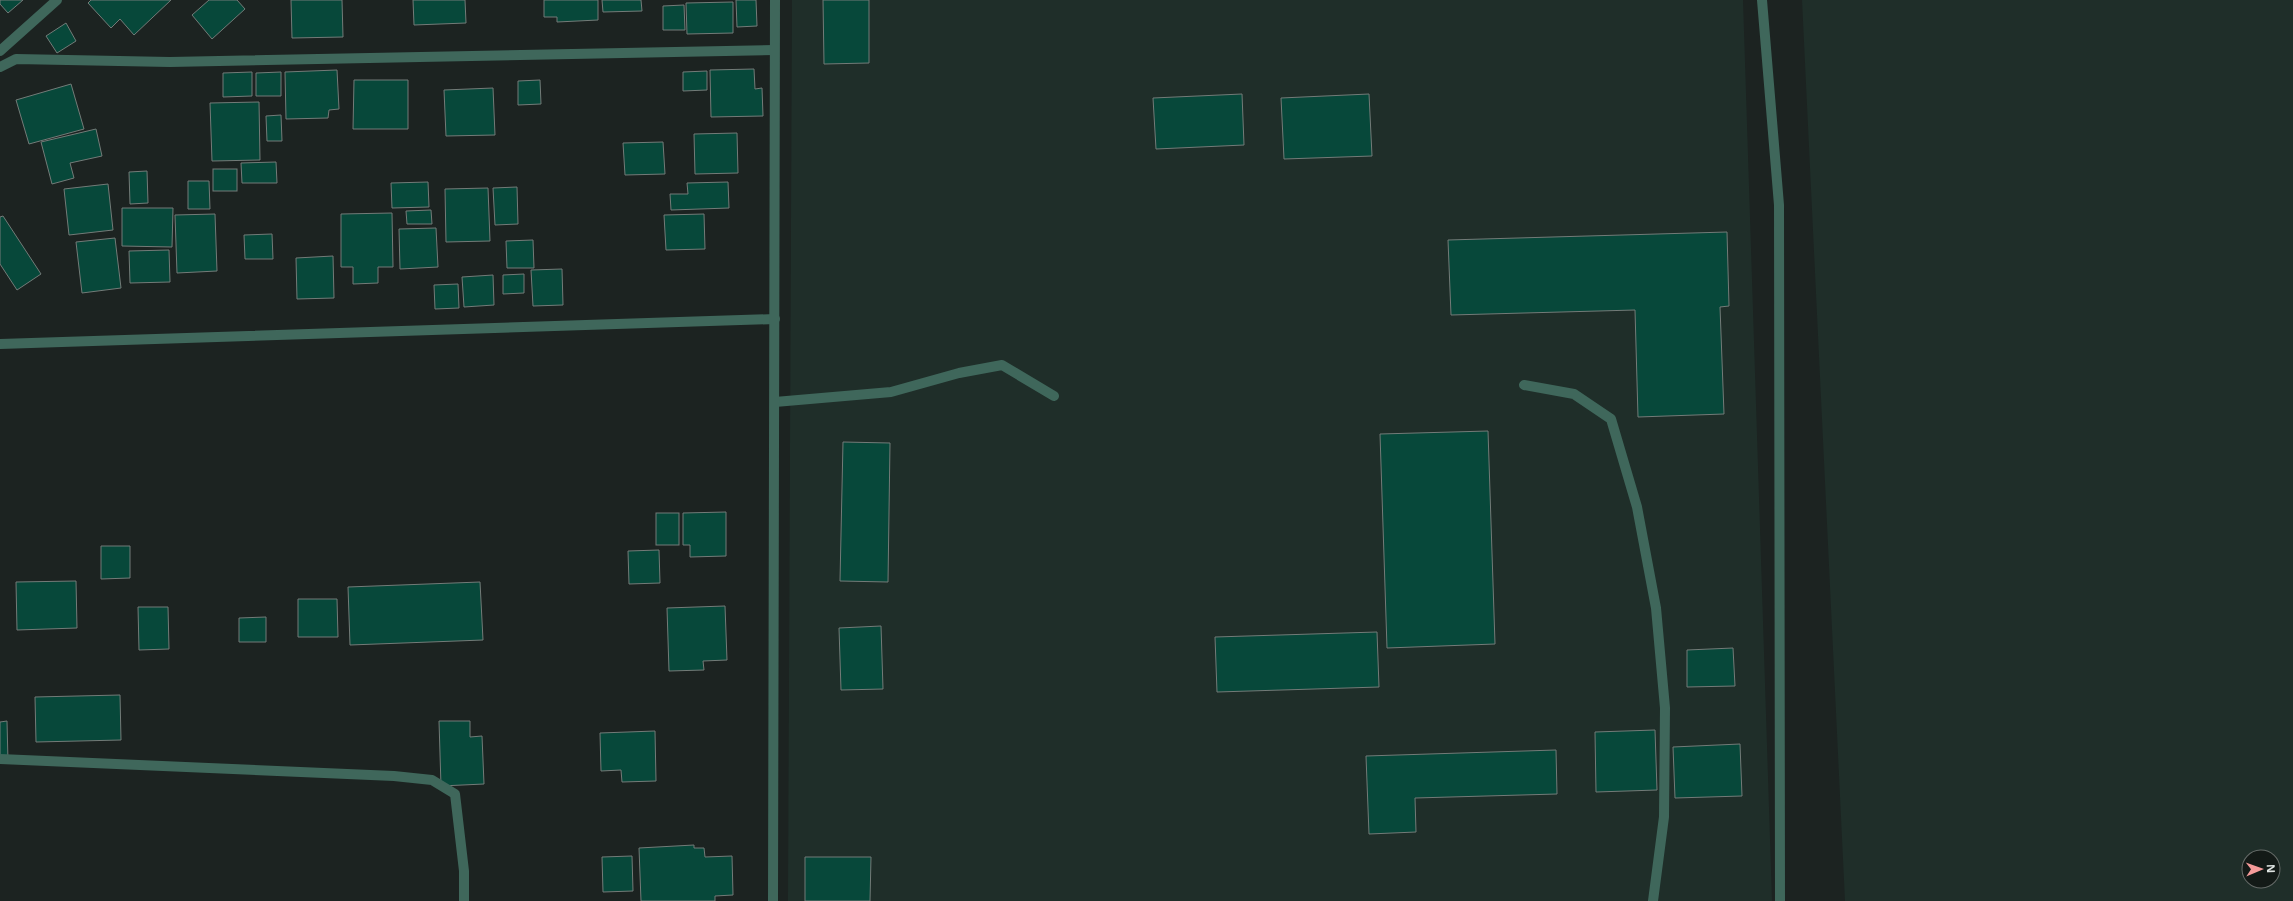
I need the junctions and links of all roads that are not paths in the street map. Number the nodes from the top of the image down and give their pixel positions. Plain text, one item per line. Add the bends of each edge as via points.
1 (57, 0) edge
2 (775, 0) edge
3 (1762, 0) edge
4 (774, 50) junction
5 (0, 51) edge
6 (0, 67) edge
7 (776, 319) junction
8 (0, 344) edge
9 (1524, 385) dead end
10 (1054, 396) dead end
11 (775, 402) junction
12 (0, 759) edge
13 (464, 901) edge
14 (773, 901) edge
15 (1653, 901) edge
16 (1780, 901) edge

1 - 5 street
2 - 4 street
3 - 16 street via 1779,205
4 - 6 street via 170,62 16,59
4 - 7 street
7 - 8 street
7 - 11 street
9 - 15 street via 1574,394 1611,419 1636,507 1656,608 1665,708 1664,816
10 - 11 street via 1002,365 959,373 891,392
11 - 14 street
12 - 13 street via 386,775 432,780 455,794 464,872

